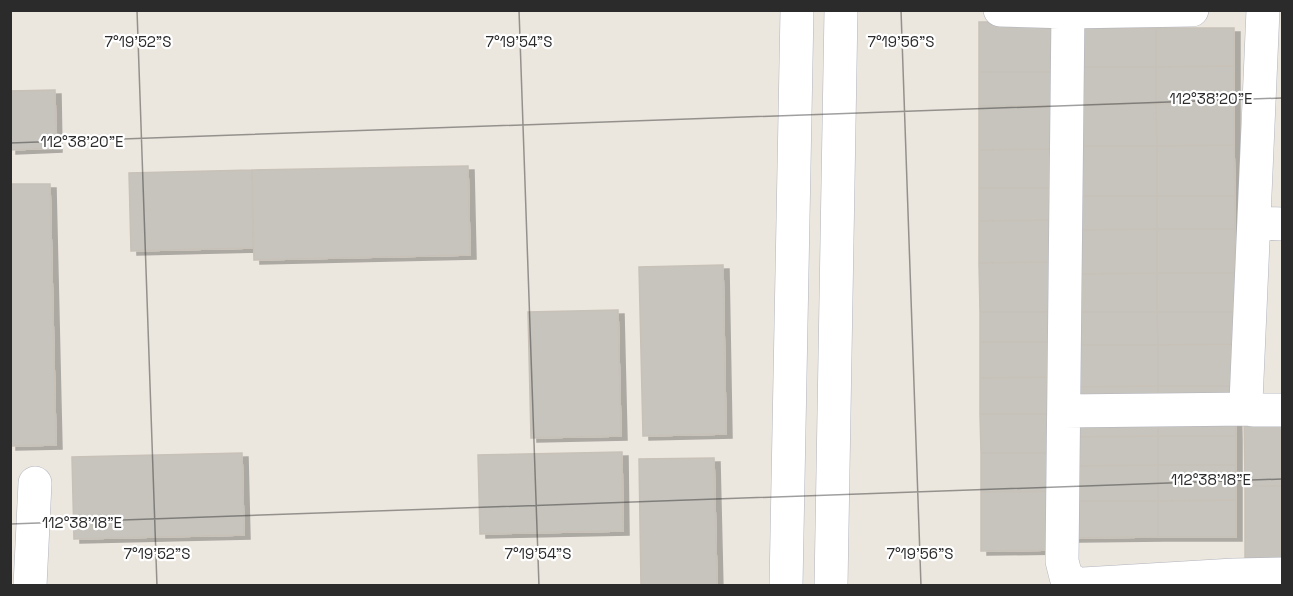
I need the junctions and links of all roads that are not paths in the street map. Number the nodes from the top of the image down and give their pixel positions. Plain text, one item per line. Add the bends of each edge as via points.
1 (797, 10) edge
2 (841, 10) edge
3 (1000, 10) edge
4 (1192, 10) edge
5 (1263, 10) edge
6 (1068, 11) edge
7 (1268, 224) edge
8 (1250, 409) junction
9 (1282, 410) edge
10 (1064, 411) junction
11 (35, 483) dead end
12 (1282, 574) edge
13 (30, 585) edge
14 (786, 585) edge
15 (831, 585) edge

1 - 14 street
2 - 15 street
3 - 6 street
4 - 6 street
5 - 7 street
6 - 10 street
7 - 8 street via 1246,399
8 - 9 street
8 - 10 street
10 - 12 street via 1062,561 1070,580 1083,584
11 - 13 street

